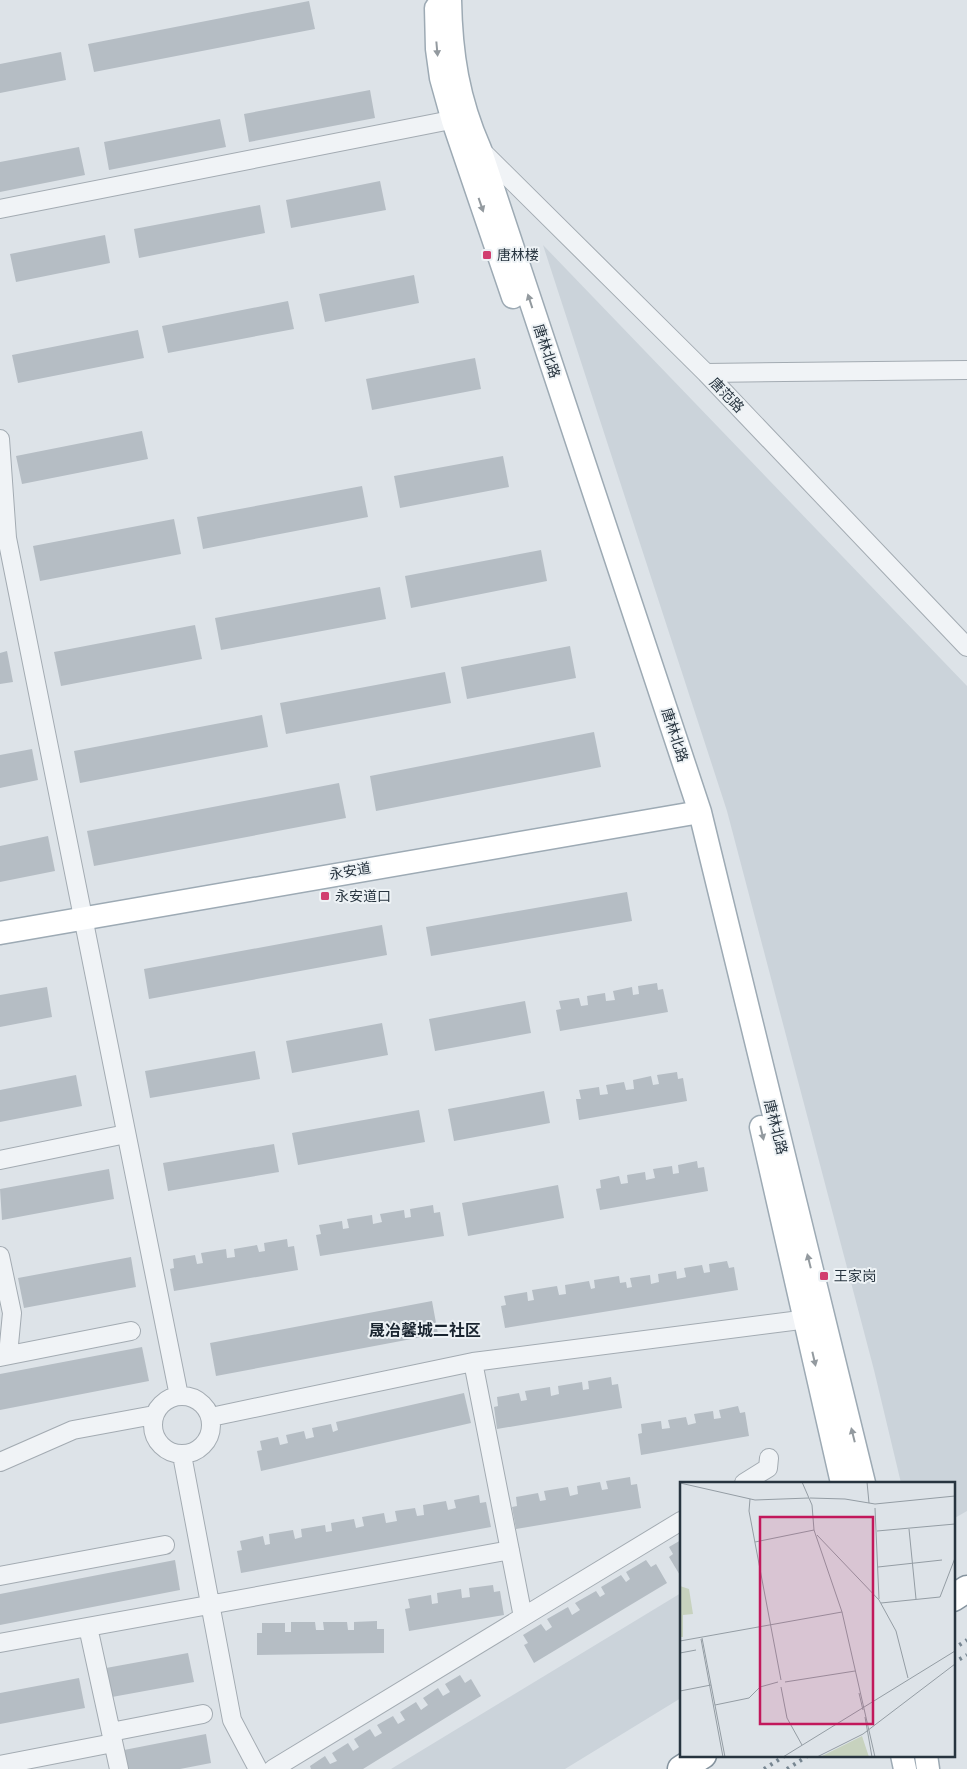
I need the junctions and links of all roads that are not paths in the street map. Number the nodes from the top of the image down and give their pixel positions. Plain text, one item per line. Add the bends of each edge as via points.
1 (436, 0) edge
2 (450, 0) edge
3 (459, 119) junction
4 (480, 149) junction
5 (0, 209) edge
6 (967, 370) edge
7 (706, 373) junction
8 (0, 439) edge
9 (967, 647) edge
10 (694, 812) junction
11 (82, 917) junction
12 (0, 933) edge
13 (126, 1134) junction
14 (0, 1160) edge
15 (0, 1256) edge
16 (814, 1319) junction
17 (131, 1331) dead end
18 (4, 1356) edge
19 (473, 1362) junction
20 (179, 1396) junction
21 (154, 1415) junction
22 (210, 1417) junction
23 (182, 1455) junction
24 (769, 1458) dead end
25 (0, 1462) edge
26 (746, 1482) edge
27 (842, 1482) edge
28 (864, 1482) edge
29 (680, 1522) edge
30 (165, 1545) dead end
31 (510, 1550) junction
32 (0, 1576) edge
33 (967, 1589) edge
34 (954, 1597) edge
35 (210, 1604) junction
36 (523, 1617) junction
37 (88, 1627) junction
38 (0, 1643) edge
39 (203, 1714) dead end
40 (112, 1738) junction
41 (701, 1756) edge
42 (902, 1756) edge
43 (926, 1756) edge
44 (0, 1765) edge
45 (119, 1769) edge
46 (258, 1769) edge
47 (273, 1769) edge
48 (681, 1769) edge
49 (904, 1769) edge
50 (928, 1769) edge

1 -> 3 main road, 唐林北路 via 441,78
2 - 3 main road, 唐林北路
3 - 4 main road, 唐林北路
3 - 5 street
3 -> 10 main road, 唐林北路
4 - 7 street, 唐范路
10 -> 4 main road, 唐林北路
6 - 7 street
7 - 9 street, 唐范路
8 - 11 street via 7,538
10 - 11 main road, 永安道
10 - 16 main road, 唐林北路
11 - 12 main road, 永安道
11 - 13 street
13 - 14 street
13 - 20 street
15 - 18 street via 12,1313
16 - 19 street
16 -> 27 main road, 唐林北路
28 -> 16 main road, 唐林北路
17 - 18 street
19 - 22 street
19 - 31 street
20 - 21 street via 164,1402
20 - 22 street via 195,1399
21 - 23 street via 152,1424 158,1442 164,1449
21 - 25 street via 73,1430
22 - 23 street via 210,1435 206,1443
23 - 35 street
24 - 26 street via 768,1468
29 - 36 street
30 - 32 street
31 - 35 street
31 - 36 street
33 - 34 highway
35 - 37 street
35 - 46 street via 232,1720
36 - 47 street
37 - 38 street
37 - 40 street
39 - 40 street
40 - 44 street
40 - 45 street
41 - 48 highway
42 - 49 main road
43 - 50 main road

